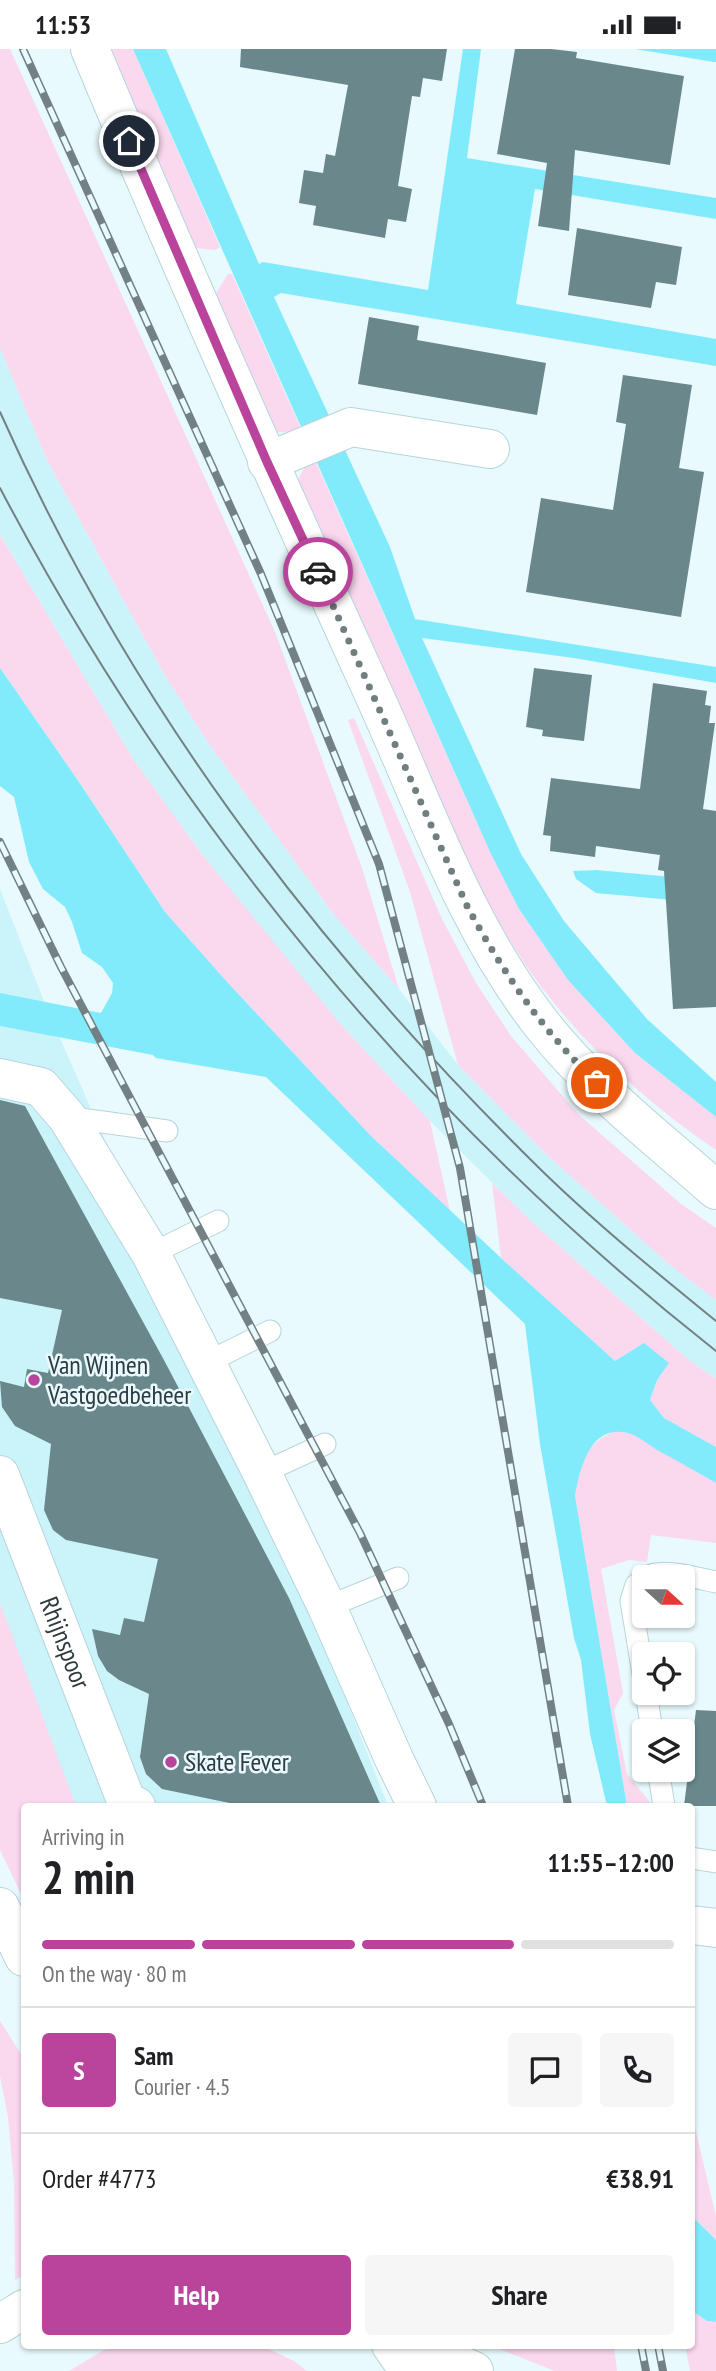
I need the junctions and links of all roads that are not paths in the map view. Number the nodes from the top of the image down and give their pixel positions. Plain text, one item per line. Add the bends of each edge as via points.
1 (90, 49) edge
2 (490, 449) dead end
3 (281, 456) junction
4 (0, 1078) edge
5 (67, 1117) junction
6 (167, 1131) dead end
7 (709, 1180) edge
8 (218, 1221) dead end
9 (151, 1254) junction
10 (270, 1331) dead end
11 (206, 1363) junction
12 (325, 1444) dead end
13 (262, 1473) junction
14 (0, 1475) edge
15 (695, 1578) edge
16 (398, 1579) dead end
17 (716, 1582) edge
18 (327, 1607) junction
19 (660, 1782) edge
20 (128, 1803) edge
21 (416, 1803) edge
22 (664, 1803) edge
23 (695, 1859) edge
24 (716, 1862) edge
25 (0, 1907) edge
26 (695, 1925) edge
27 (716, 1928) edge
28 (21, 1951) edge
29 (21, 2311) edge
30 (0, 2324) edge
31 (394, 2349) edge
32 (422, 2349) edge
33 (409, 2371) edge
34 (474, 2371) edge

1 - 3 main road
2 - 3 main road via 351,427
3 - 7 main road via 385,718 457,884 492,951 564,1050 653,1136
4 - 5 main road via 41,1087
5 - 6 lane
5 - 9 main road
8 - 9 lane
9 - 11 main road
10 - 11 lane
11 - 13 main road
12 - 13 lane
13 - 18 main road
14 - 20 main road, Rhijnspoor
15 - 17 lane
16 - 18 lane
18 - 21 main road
19 - 22 lane
23 - 24 lane
25 - 28 main road
26 - 27 main road
29 - 30 main road
31 - 33 main road
32 - 34 main road

